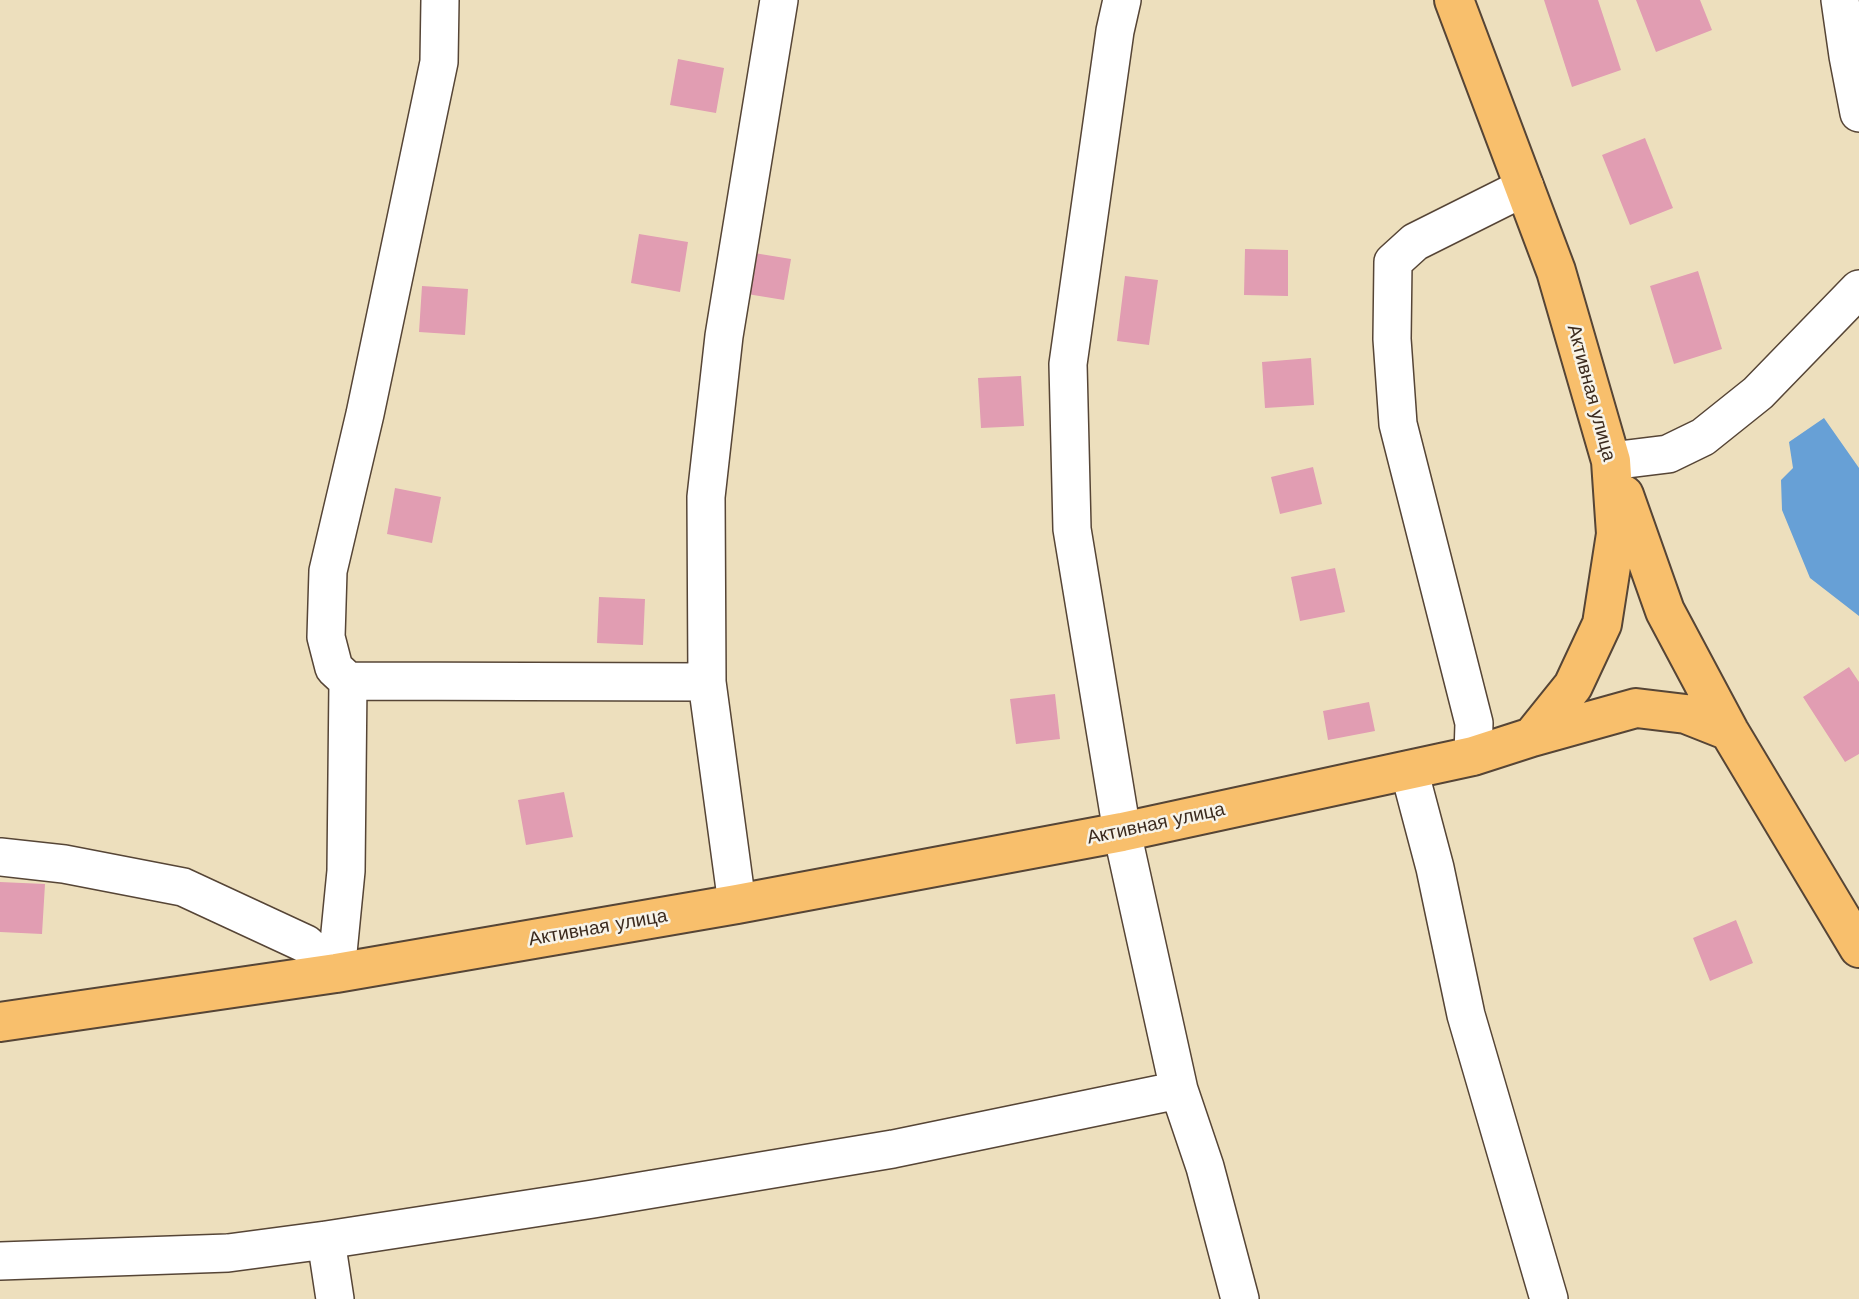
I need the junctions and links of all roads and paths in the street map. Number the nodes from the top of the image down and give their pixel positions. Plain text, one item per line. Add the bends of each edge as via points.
1 (440, 0) edge
2 (779, 0) edge
3 (1122, 0) edge
4 (1454, 0) edge
5 (1840, 0) edge
6 (1859, 113) edge
7 (1525, 187) junction
8 (1859, 289) edge
9 (1611, 460) junction
10 (348, 681) junction
11 (707, 682) junction
12 (1729, 730) junction
13 (1532, 737) junction
14 (1473, 756) junction
15 (1409, 770) junction
16 (1122, 832) junction
17 (0, 857) edge
18 (737, 904) junction
19 (1859, 948) edge
20 (336, 973) junction
21 (0, 1022) edge
22 (1179, 1090) junction
23 (326, 1240) junction
24 (0, 1261) edge
25 (335, 1299) edge
26 (1240, 1299) edge
27 (1549, 1299) edge

1 - 10 street via 439,62 328,572 327,637 334,668
2 - 11 street via 724,336 706,497
3 - 16 street via 1068,364 1072,529
4 - 7 main road, Активная улица
5 - 6 street
7 - 9 main road, Активная улица via 1556,271
7 - 14 street via 1415,242 1393,262 1398,424 1474,723
8 - 9 street via 1758,393 1703,437 1668,454
9 - 12 main road via 1665,611
9 - 13 main road, Активная улица via 1616,534 1602,625 1573,686
10 - 11 street
10 - 20 street via 346,871
11 - 18 street
12 - 13 main road via 1686,713 1636,708
12 - 19 main road
13 - 14 main road, Активная улица
14 - 15 main road, Активная улица
15 - 16 main road, Активная улица
15 - 27 street via 1466,1015
16 - 18 main road, Активная улица
16 - 22 street
17 - 20 street via 183,887 306,944
18 - 20 main road, Активная улица
20 - 21 main road, Активная улица
22 - 23 street via 893,1149
22 - 26 street
23 - 24 street via 228,1253
23 - 25 street

